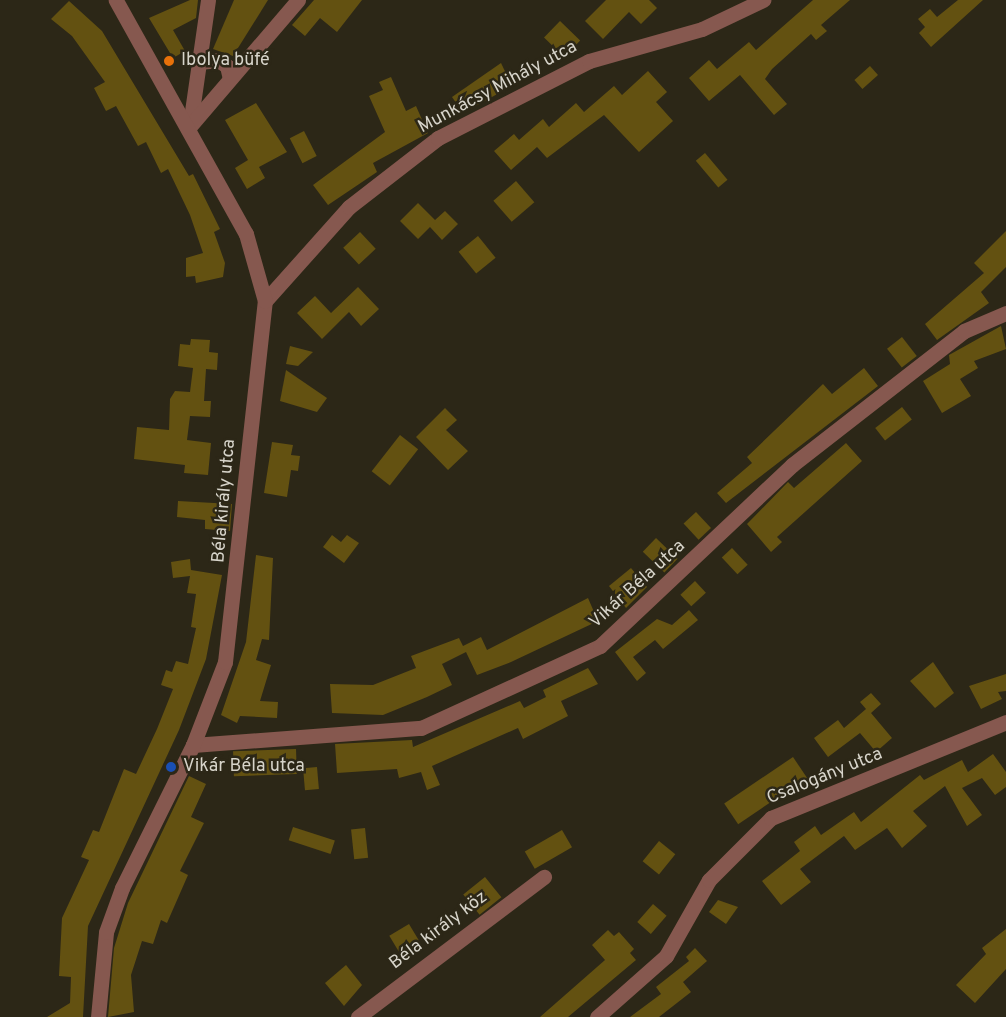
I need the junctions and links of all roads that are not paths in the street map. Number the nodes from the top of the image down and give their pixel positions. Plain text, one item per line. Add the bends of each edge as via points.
1 (116, 0) edge
2 (208, 0) edge
3 (298, 0) edge
4 (763, 0) edge
5 (199, 62) junction
6 (230, 79) junction
7 (190, 126) junction
8 (265, 301) junction
9 (1006, 313) edge
10 (1006, 722) edge
11 (193, 745) junction
12 (544, 877) dead end
13 (98, 1017) edge
14 (358, 1017) edge
15 (597, 1017) edge

1 - 7 street, Béla király utca
2 - 5 street
3 - 6 street
4 - 8 street, Munkácsy Mihály utca via 702,29 589,61 438,138 349,207
5 - 6 street via 218,60 227,66
5 - 7 street
6 - 7 street
7 - 8 street, Béla király utca via 246,234
8 - 11 street, Béla király utca via 225,662
9 - 11 street, Vikár Béla utca via 964,331 792,465 600,646 421,728
10 - 15 street, Csalogány utca via 771,818 708,880 666,956
11 - 13 street, Béla király utca via 122,888 106,932
12 - 14 street, Béla király köz

